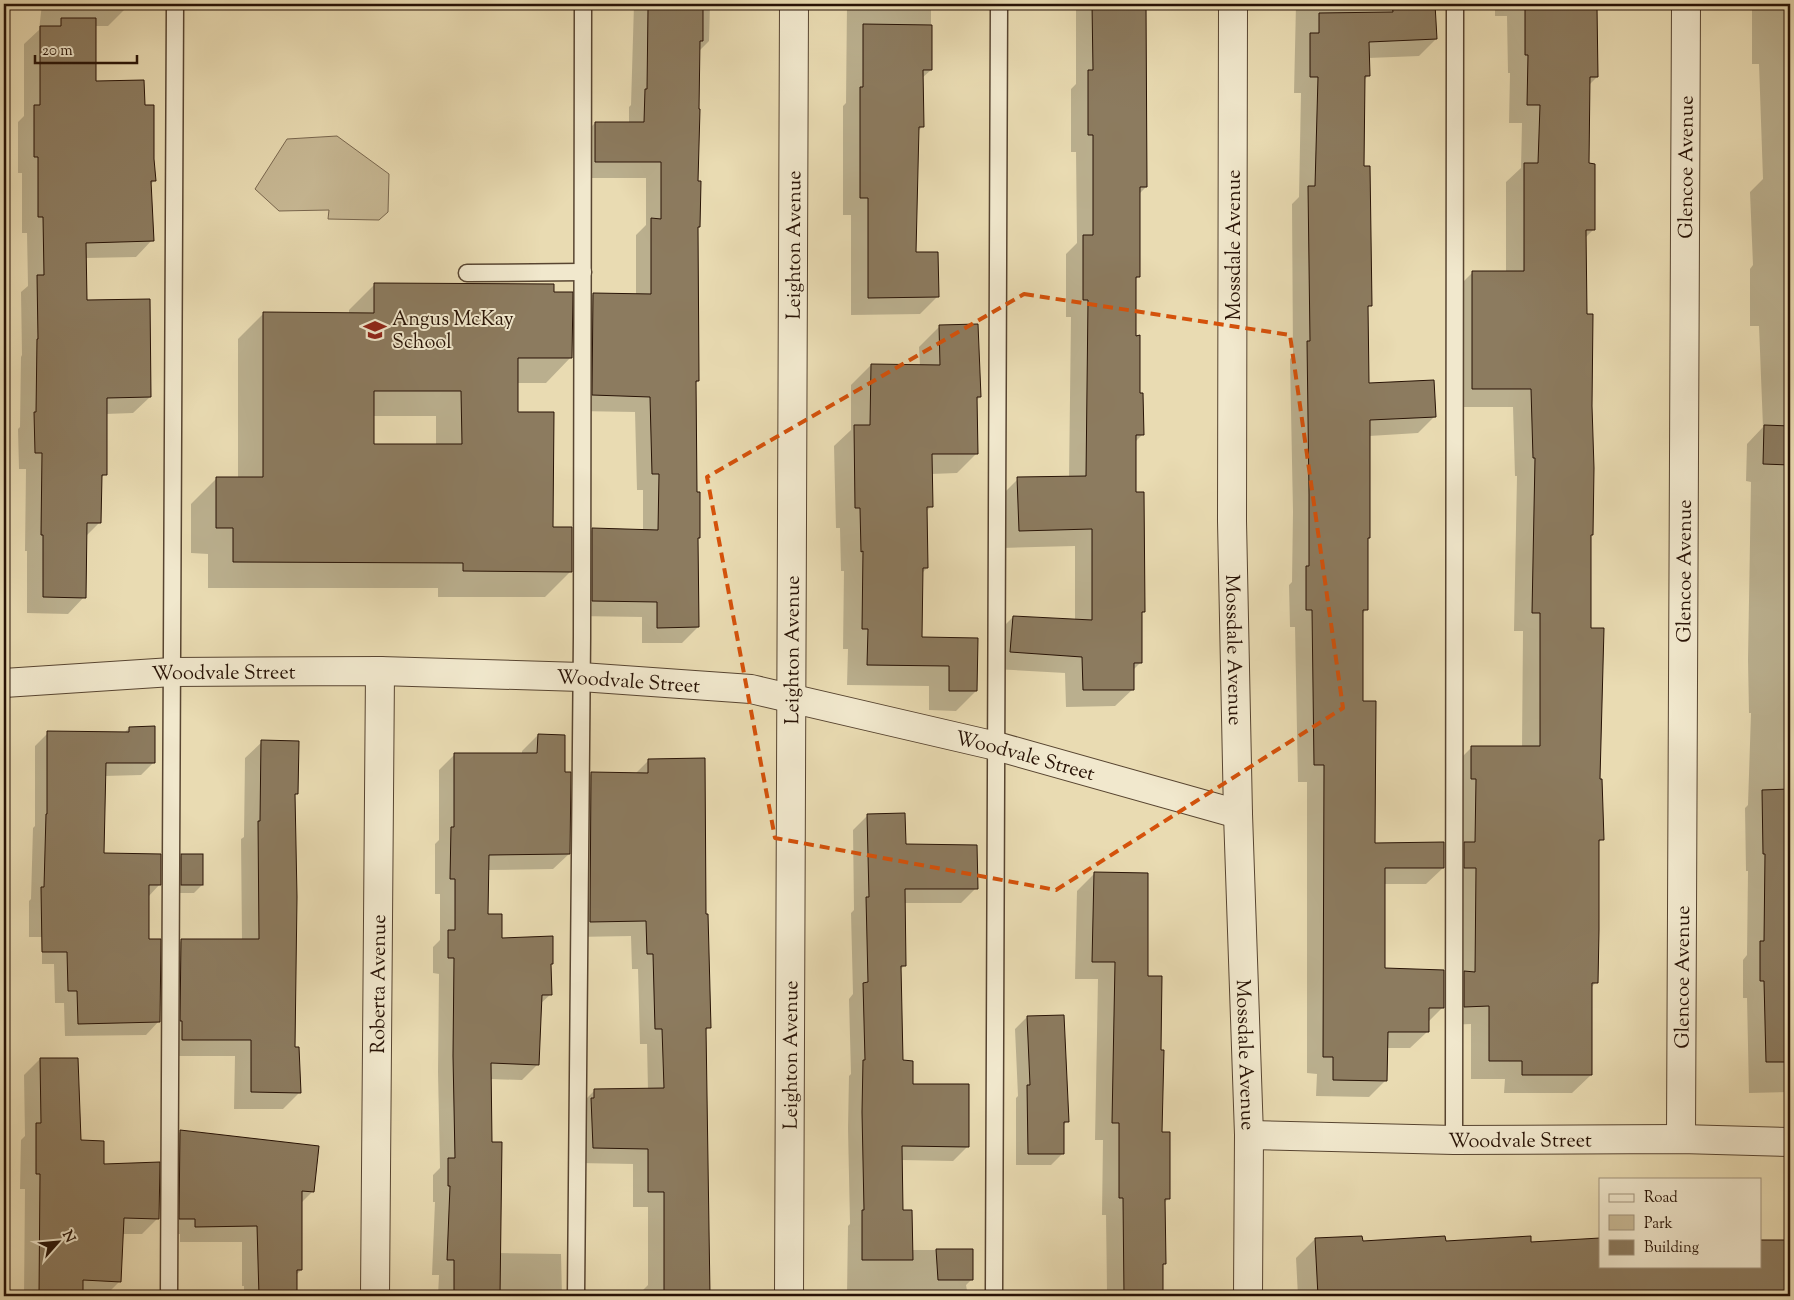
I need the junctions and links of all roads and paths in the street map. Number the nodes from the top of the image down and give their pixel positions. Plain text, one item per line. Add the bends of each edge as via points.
1 (175, 4) edge
2 (583, 4) edge
3 (794, 4) edge
4 (999, 4) edge
5 (1233, 4) edge
6 (1455, 4) edge
7 (1686, 4) edge
8 (583, 272) junction
9 (467, 273) dead end
10 (380, 670) junction
11 (172, 672) junction
12 (581, 677) junction
13 (4, 682) edge
14 (792, 698) junction
15 (996, 746) junction
16 (1238, 814) junction
17 (1249, 1135) junction
18 (1454, 1140) junction
19 (1681, 1140) junction
20 (1790, 1142) edge
21 (169, 1296) edge
22 (375, 1296) edge
23 (576, 1296) edge
24 (789, 1296) edge
25 (994, 1296) edge
26 (1248, 1296) edge

1 - 11 lane
2 - 8 lane
3 - 14 street, Leighton Avenue
4 - 15 lane
5 - 16 street, Mossdale Avenue via 1232,521
6 - 18 lane
7 - 19 street, Glencoe Avenue
8 - 9 lane
8 - 12 lane
10 - 11 street, Woodvale Street
10 - 12 street, Woodvale Street
10 - 22 street, Roberta Avenue
11 - 13 street, Woodvale Street
11 - 21 lane
12 - 14 street, Woodvale Street via 751,689
12 - 23 lane
14 - 15 street, Woodvale Street
14 - 24 street, Leighton Avenue
15 - 16 street, Woodvale Street
15 - 25 lane
16 - 17 street, Mossdale Avenue
17 - 18 street, Woodvale Street
17 - 26 street, Mossdale Avenue
18 - 19 street, Woodvale Street
19 - 20 street, Woodvale Street

